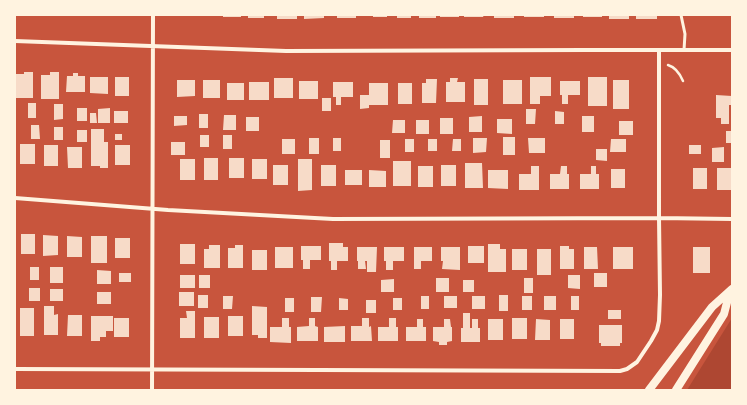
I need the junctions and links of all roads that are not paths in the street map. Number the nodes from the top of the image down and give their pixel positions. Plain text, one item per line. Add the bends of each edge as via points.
1 (153, 15) edge
2 (681, 15) edge
3 (15, 41) edge
4 (153, 46) junction
5 (659, 50) junction
6 (684, 50) junction
7 (732, 50) edge
8 (15, 198) edge
9 (152, 209) junction
10 (659, 218) junction
11 (732, 219) edge
12 (731, 290) edge
13 (15, 369) edge
14 (152, 369) junction
15 (152, 390) edge
16 (649, 390) edge
17 (676, 390) edge

1 - 4 street
2 - 6 lane via 685,34
3 - 4 street
4 - 5 street via 286,51
4 - 9 street
5 - 6 street
5 - 10 street
6 - 7 street
8 - 9 street
9 - 10 street via 333,219
9 - 14 street
10 - 11 street
10 - 14 street via 660,295 657,330 637,362 627,369
12 - 16 main road via 712,306
12 - 17 main road via 724,314
13 - 14 street
14 - 15 street

